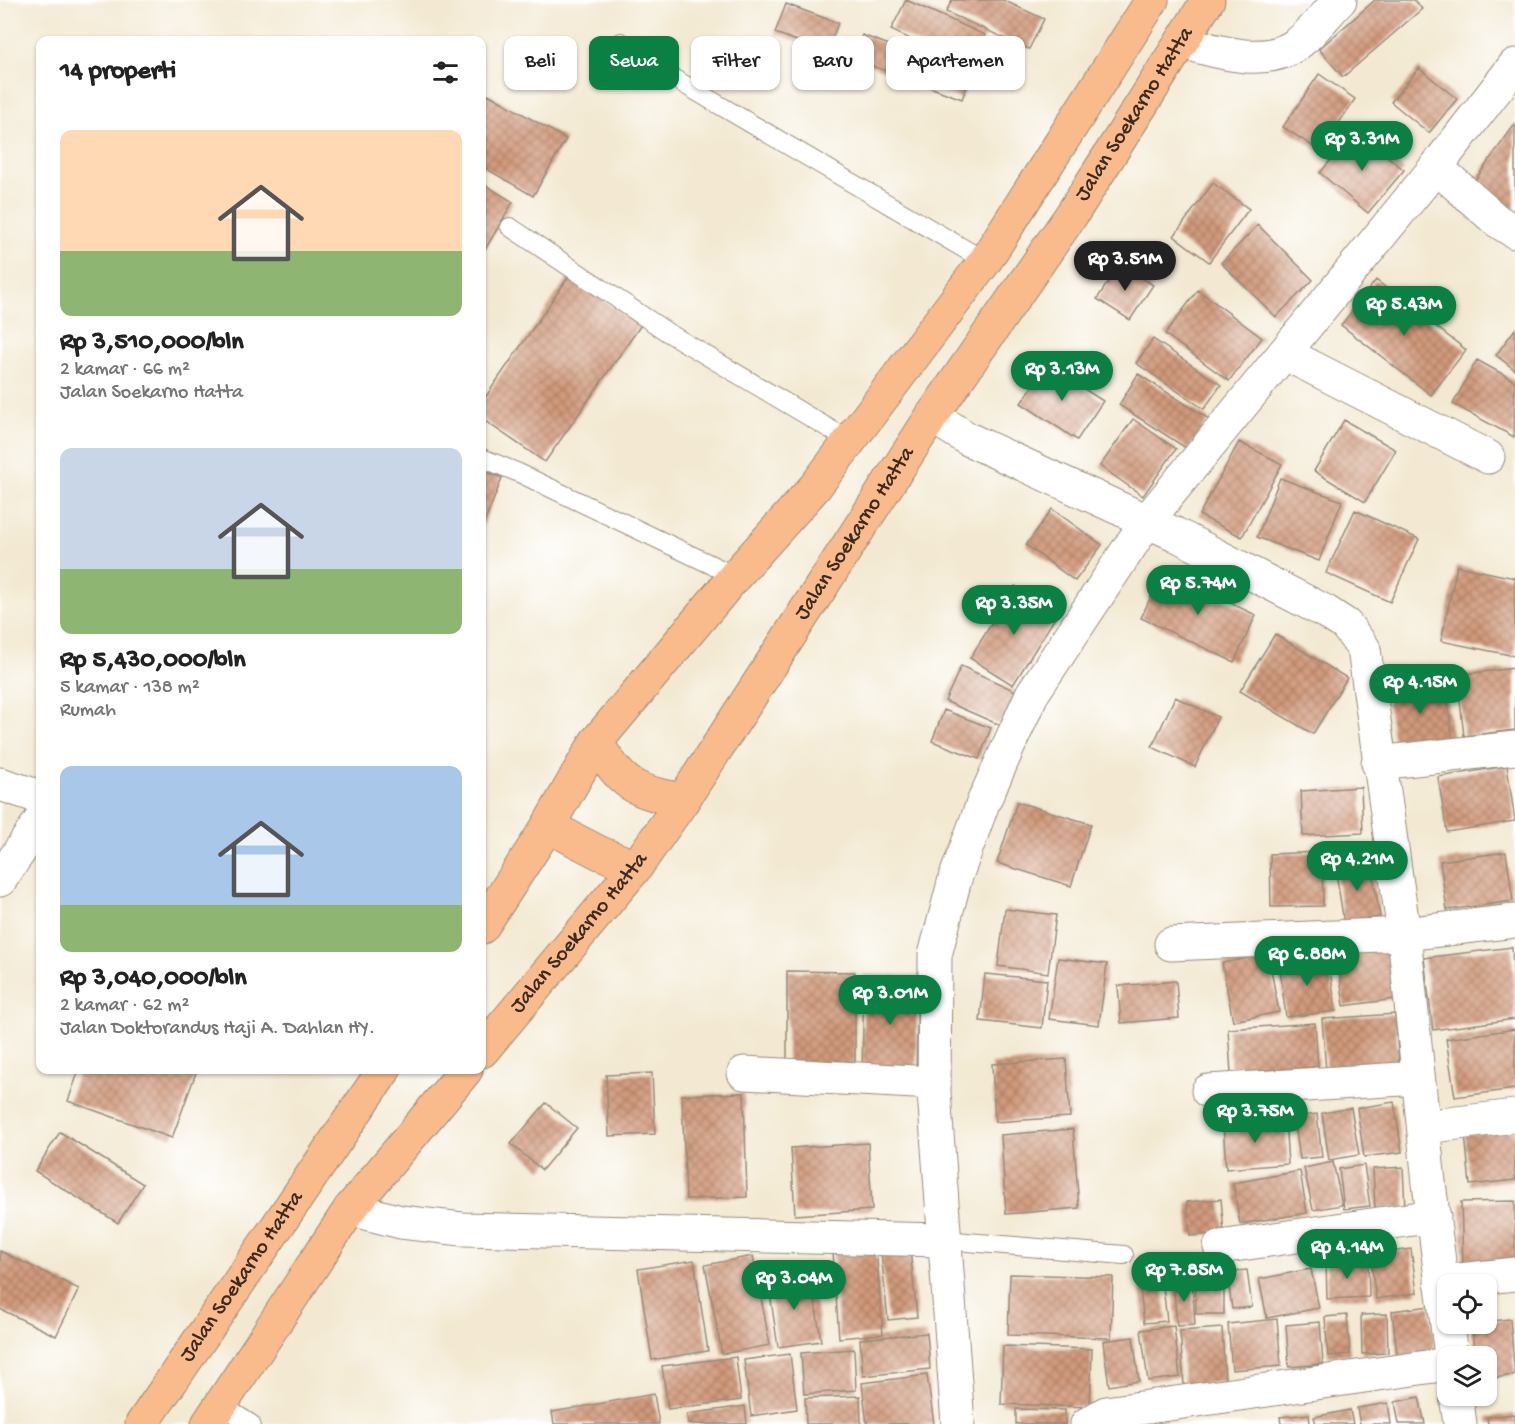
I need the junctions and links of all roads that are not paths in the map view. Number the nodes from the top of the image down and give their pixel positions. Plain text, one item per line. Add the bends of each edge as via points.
1 (1152, 0) edge
2 (1208, 0) edge
3 (1340, 0) edge
4 (1182, 42) junction
5 (1515, 65) edge
6 (679, 81) edge
7 (1436, 167) junction
8 (510, 226) dead end
9 (1515, 231) edge
10 (985, 261) junction
11 (1284, 353) junction
12 (932, 416) junction
13 (849, 441) junction
14 (1488, 457) dead end
15 (486, 460) edge
16 (1147, 521) junction
17 (735, 576) junction
18 (596, 742) junction
19 (1515, 748) edge
20 (1378, 763) junction
21 (0, 784) edge
22 (36, 796) edge
23 (683, 800) junction
24 (36, 826) edge
25 (548, 826) junction
26 (636, 867) junction
27 (0, 880) edge
28 (486, 921) edge
29 (1515, 921) edge
30 (1404, 934) junction
31 (1171, 944) dead end
32 (486, 1046) edge
33 (744, 1073) dead end
34 (381, 1074) edge
35 (463, 1074) edge
36 (1418, 1078) junction
37 (934, 1083) junction
38 (1208, 1091) dead end
39 (1515, 1116) edge
40 (1424, 1126) junction
41 (350, 1209) junction
42 (1434, 1216) junction
43 (943, 1240) junction
44 (1220, 1246) dead end
45 (1124, 1255) dead end
46 (1440, 1274) edge
47 (1515, 1274) edge
48 (1497, 1276) edge
49 (1437, 1367) edge
50 (1458, 1406) edge
51 (215, 1414) edge
52 (142, 1424) edge
53 (251, 1424) edge
54 (958, 1424) edge
55 (1087, 1424) edge
56 (1460, 1424) edge

1 - 10 highway, Jalan Soekarno Hatta
2 - 4 highway, Jalan Soekarno Hatta
3 - 4 street via 1294,46 1276,53 1251,57
4 - 12 highway, Jalan Soekarno Hatta via 1072,214
5 - 7 street
6 - 10 lane
7 - 9 street via 1496,220
7 - 11 street
8 - 13 lane via 668,332
10 - 13 highway, Jalan Soekarno Hatta
11 - 14 street
11 - 16 street
12 - 16 street via 968,439
12 - 23 highway, Jalan Soekarno Hatta
13 - 17 highway, Jalan Soekarno Hatta via 815,487
15 - 17 lane
16 - 20 street via 1346,625 1364,649
16 - 37 street via 1032,694 983,803 955,879 935,955
17 - 18 highway, Jalan Soekarno Hatta
18 - 23 highway via 615,773 646,794
18 - 25 highway, Jalan Soekarno Hatta
19 - 20 street
20 - 30 street
21 - 22 street
23 - 26 highway, Jalan Soekarno Hatta
24 - 27 street
25 - 26 highway
25 - 28 highway, Jalan Soekarno Hatta
26 - 32 highway, Jalan Soekarno Hatta
29 - 30 street
30 - 31 street
30 - 36 street
33 - 37 street
34 - 52 highway, Jalan Soekarno Hatta
35 - 41 highway
36 - 38 street
36 - 40 street
37 - 43 street
39 - 40 street
40 - 42 street
41 - 43 street via 401,1222 462,1229
41 - 51 highway
42 - 44 street
42 - 46 street
43 - 45 lane
43 - 54 street
47 - 48 street
49 - 55 street via 1106,1413
50 - 56 street
51 - 53 lane

